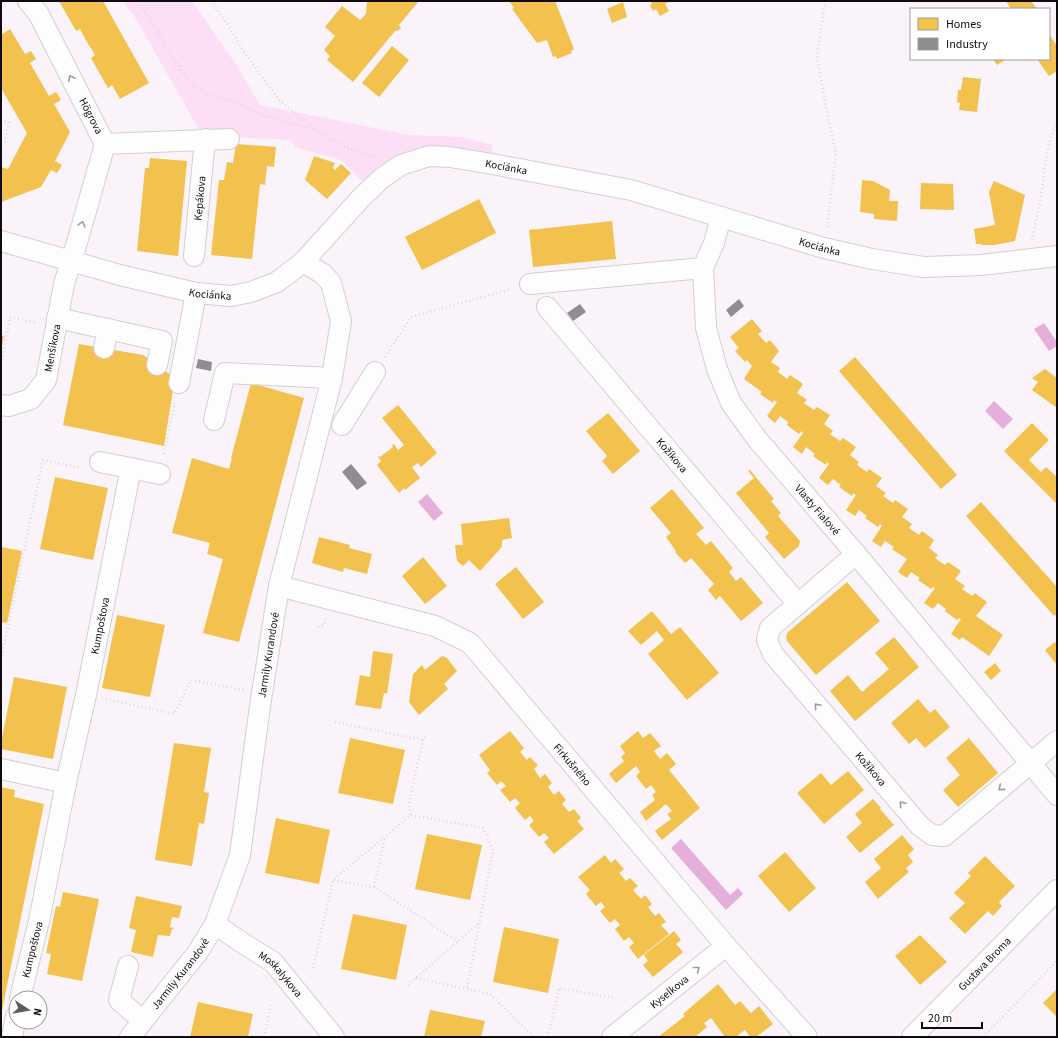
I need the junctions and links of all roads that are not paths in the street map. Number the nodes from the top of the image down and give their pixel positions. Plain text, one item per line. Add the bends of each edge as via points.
1 (28, 1) edge
2 (206, 139) junction
3 (229, 139) dead end
4 (105, 144) junction
5 (721, 217) junction
6 (1, 241) edge
7 (194, 256) dead end
8 (1057, 256) edge
9 (71, 262) junction
10 (303, 262) junction
11 (703, 268) junction
12 (530, 284) road end
13 (196, 293) junction
14 (547, 307) dead end
15 (56, 322) junction
16 (157, 366) dead end
17 (375, 372) road end
18 (332, 378) junction
19 (179, 382) road end
20 (1, 405) edge
21 (214, 420) dead end
22 (342, 425) dead end
23 (95, 466) road end
24 (131, 468) junction
25 (160, 474) road end
26 (856, 554) junction
27 (279, 586) junction
28 (798, 604) junction
29 (1057, 741) edge
30 (1031, 763) junction
31 (1, 769) edge
32 (66, 783) junction
33 (1057, 794) edge
34 (1057, 890) edge
35 (214, 924) junction
36 (726, 946) junction
37 (128, 966) dead end
38 (22, 990) edge
39 (143, 1021) junction
40 (130, 1037) edge
41 (334, 1037) edge
42 (612, 1037) edge
43 (806, 1037) edge
44 (912, 1037) edge

4 -> 1 street, Högrova via 38,13
2 - 3 street
2 - 4 street
2 - 7 street, Kepákova
9 -> 4 street, Högrova
5 - 8 street, Kociánka via 824,248 924,267
5 - 10 street, Kociánka via 631,190 492,164 429,156 400,165 382,178
5 - 11 street, Vlasty Fialové via 714,243
6 - 9 street, Kociánka
9 - 13 street, Kociánka
9 - 15 street, Menšíkova
10 - 13 street, Kociánka via 277,282 251,292 231,296
10 - 18 street, Jarmily Kurandové via 323,274 331,283 341,321
11 - 12 street
11 - 26 street, Vlasty Fialové via 706,328 717,369 731,403 757,439
13 - 19 street
14 - 28 street, Kožíkova
15 - 16 street via 106,339 162,341
15 - 20 street, Menšíkova via 46,380 31,399 9,406
17 - 22 street
18 - 21 street via 225,373
18 - 27 street, Jarmily Kurandové
23 - 24 street
24 - 25 street
24 - 32 street, Kumpoštova
26 - 28 street, Kožíkova
26 - 30 street, Vlasty Fialové
27 - 35 street, Jarmily Kurandové via 240,855
27 - 36 street, Firkušného via 435,626 470,643
30 -> 28 street, Kožíkova via 944,836 932,835 920,826 773,654 767,640 770,628
29 - 30 street
30 - 33 street, Vlasty Fialové
31 - 32 street
32 - 38 street, Kumpoštova via 39,921
34 - 44 street, Gustava Broma
35 - 39 street, Jarmily Kurandové via 198,952
35 - 41 street, Moskalykova via 274,962
42 -> 36 street, Kyselkova
36 - 43 street, Firkušného
37 - 39 street via 119,1000
39 - 40 street, Jarmily Kurandové

